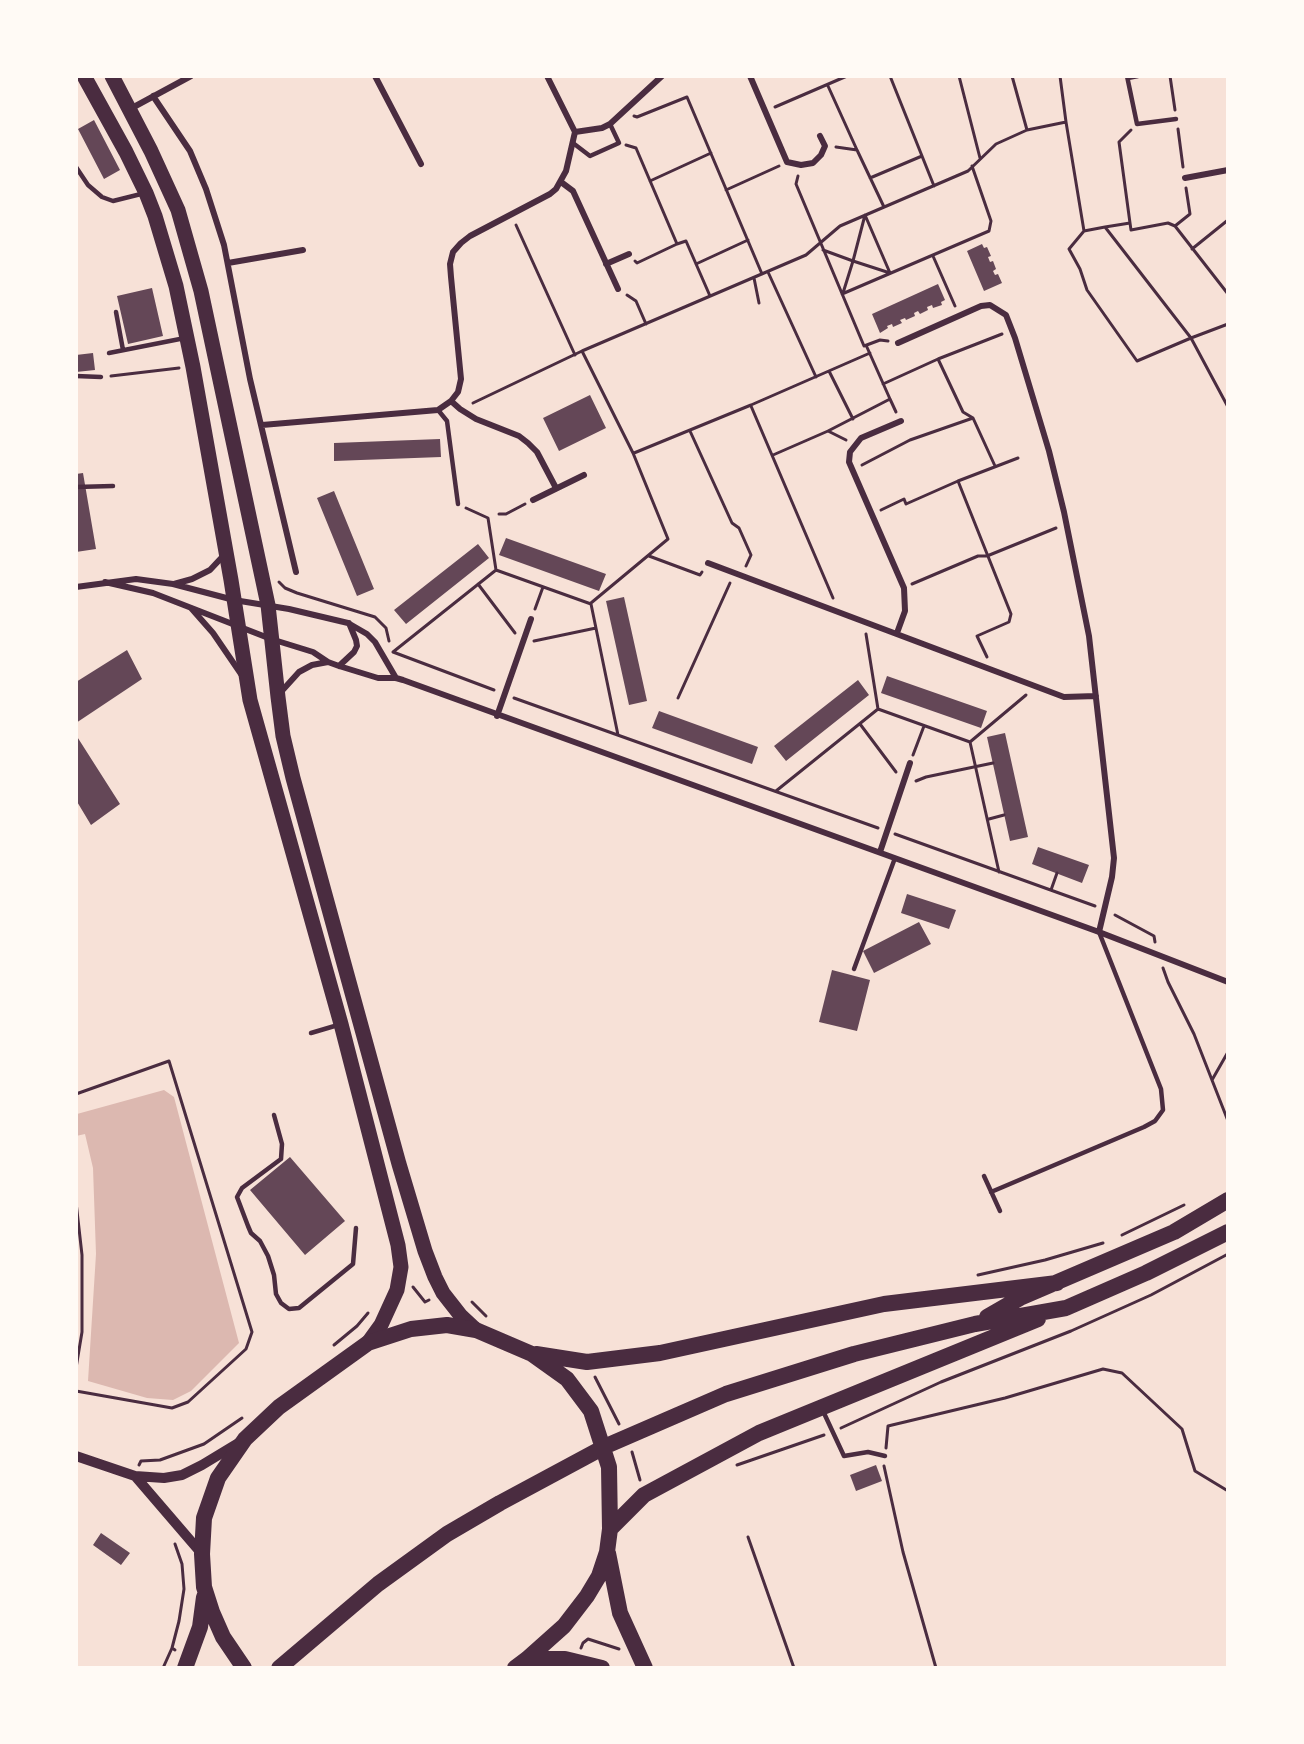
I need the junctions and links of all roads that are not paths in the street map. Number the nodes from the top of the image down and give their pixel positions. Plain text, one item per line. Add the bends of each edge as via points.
1 (84, 76) edge
2 (112, 76) edge
3 (191, 76) edge
4 (375, 76) edge
5 (547, 76) edge
6 (662, 76) edge
7 (750, 76) edge
8 (1138, 76) edge
9 (1128, 77) edge
10 (153, 96) junction
11 (127, 103) junction
12 (100, 108) junction
13 (1176, 120) road end
14 (610, 124) junction
15 (575, 132) junction
16 (820, 136) dead end
17 (573, 143) junction
18 (421, 164) dead end
19 (76, 167) edge
20 (1227, 170) edge
21 (1185, 178) road end
22 (561, 182) junction
23 (146, 193) junction
24 (303, 250) dead end
25 (629, 254) road end
26 (228, 263) junction
27 (606, 264) junction
28 (618, 289) road end
29 (116, 312) dead end
30 (187, 338) junction
31 (898, 343) road end
32 (123, 350) junction
33 (109, 353) dead end
34 (76, 376) edge
35 (101, 377) road end
36 (452, 401) junction
37 (438, 410) junction
38 (900, 421) road end
39 (262, 425) junction
40 (584, 475) dead end
41 (113, 486) dead end
42 (76, 487) edge
43 (556, 488) junction
44 (534, 499) road end
45 (458, 504) road end
46 (227, 552) junction
47 (708, 563) road end
48 (296, 572) dead end
49 (105, 582) junction
50 (173, 584) junction
51 (76, 587) edge
52 (234, 600) junction
53 (268, 605) junction
54 (189, 606) junction
55 (531, 620) road end
56 (348, 622) junction
57 (238, 626) junction
58 (897, 633) junction
59 (272, 639) junction
60 (328, 662) junction
61 (339, 666) junction
62 (396, 678) junction
63 (248, 684) junction
64 (1096, 696) junction
65 (278, 697) junction
66 (498, 716) junction
67 (910, 763) road end
68 (880, 852) junction
69 (895, 858) junction
70 (1099, 932) junction
71 (854, 969) dead end
72 (1227, 982) edge
73 (341, 1024) junction
74 (311, 1033) dead end
75 (274, 1115) dead end
76 (984, 1176) dead end
77 (991, 1192) junction
78 (1227, 1200) edge
79 (1000, 1211) dead end
80 (356, 1228) dead end
81 (1227, 1232) edge
82 (1057, 1283) junction
83 (1066, 1308) junction
84 (975, 1324) junction
85 (476, 1330) junction
86 (368, 1343) junction
87 (532, 1354) junction
88 (822, 1409) junction
89 (245, 1439) junction
90 (76, 1456) edge
91 (885, 1456) road end
92 (135, 1476) junction
93 (610, 1529) junction
94 (608, 1552) junction
95 (202, 1554) junction
96 (204, 1587) junction
97 (187, 1663) edge
98 (521, 1664) edge
99 (244, 1668) edge
100 (279, 1668) edge
101 (602, 1668) edge
102 (645, 1668) edge

1 - 12 main road
2 - 11 main road
3 - 10 street
4 - 18 street
5 - 15 street
6 - 14 street
7 - 16 street via 787,162 813,163 825,146
8 - 9 lane
9 - 13 lane via 1137,124
10 - 11 street
10 - 26 street via 190,152 206,189
11 - 12 main road
11 - 53 main road via 178,210 201,291
12 - 23 main road
14 - 15 street
14 - 17 lane via 619,143 590,156
15 - 17 street
17 - 22 street
19 - 23 lane via 102,197 113,201
20 - 21 street
22 - 27 street via 573,191
22 - 36 street via 550,194 470,236 453,252 450,264 461,379
23 - 30 main road via 176,286
24 - 26 street
25 - 27 street
26 - 39 street
27 - 28 street
29 - 32 lane
30 - 32 lane
30 - 46 main road
31 - 64 street via 981,306 990,305 1006,315 1037,407 1066,524 1089,636
32 - 33 lane
34 - 35 lane
36 - 37 street
36 - 43 street via 460,409 528,443
37 - 39 street
37 - 45 lane via 447,421
38 - 58 street via 861,438 850,452 849,462 904,588 905,612
39 - 48 street
40 - 43 street
41 - 42 lane
43 - 44 street
46 - 50 street via 210,570
46 - 52 main road
47 - 58 street
49 - 50 street via 136,579
49 - 51 street
49 - 54 street via 153,592
50 - 52 street
52 - 53 street
52 - 57 main road
53 - 56 street
53 - 59 main road
54 - 57 street
54 - 63 street
55 - 66 street
56 - 61 street via 357,646
56 - 62 street via 375,642
57 - 59 street
57 - 63 main road
58 - 64 street via 1064,697
59 - 60 street via 313,652
59 - 65 main road
60 - 61 street
60 - 65 street via 299,672
61 - 62 street via 378,678
62 - 66 street
63 - 73 main road
64 - 70 street via 1114,858
65 - 85 main road via 293,778 425,1251 443,1293
66 - 68 street
67 - 68 street
68 - 69 street
69 - 70 street
69 - 71 lane
70 - 72 street
70 - 77 lane via 1161,1089 1162,1110 1155,1121 1144,1127
73 - 74 lane
73 - 86 main road via 401,1267 391,1307
75 - 80 lane via 282,1144 281,1159 242,1188 237,1197 251,1233 268,1256 281,1303 289,1309 299,1308 353,1264
76 - 77 lane
77 - 79 lane
78 - 82 highway via 1174,1232
81 - 83 highway
82 - 84 highway via 1020,1298
82 - 87 highway via 884,1304 660,1353 587,1362
83 - 84 highway
83 - 88 highway
84 - 100 highway via 854,1354 726,1394 606,1446 447,1534 378,1584
85 - 86 highway via 428,1326
85 - 87 highway
86 - 89 highway via 279,1407
87 - 93 highway via 567,1379 591,1411 609,1467
88 - 91 lane via 844,1456 868,1452
88 - 93 highway via 759,1433 644,1495
89 - 92 street via 182,1475
89 - 95 highway via 218,1478 204,1518
90 - 92 street
92 - 95 street
93 - 94 highway
94 - 98 highway via 599,1576 577,1611
94 - 102 highway via 620,1613
95 - 96 highway
96 - 97 highway via 200,1627
96 - 99 highway via 223,1637
98 - 101 highway via 565,1659

